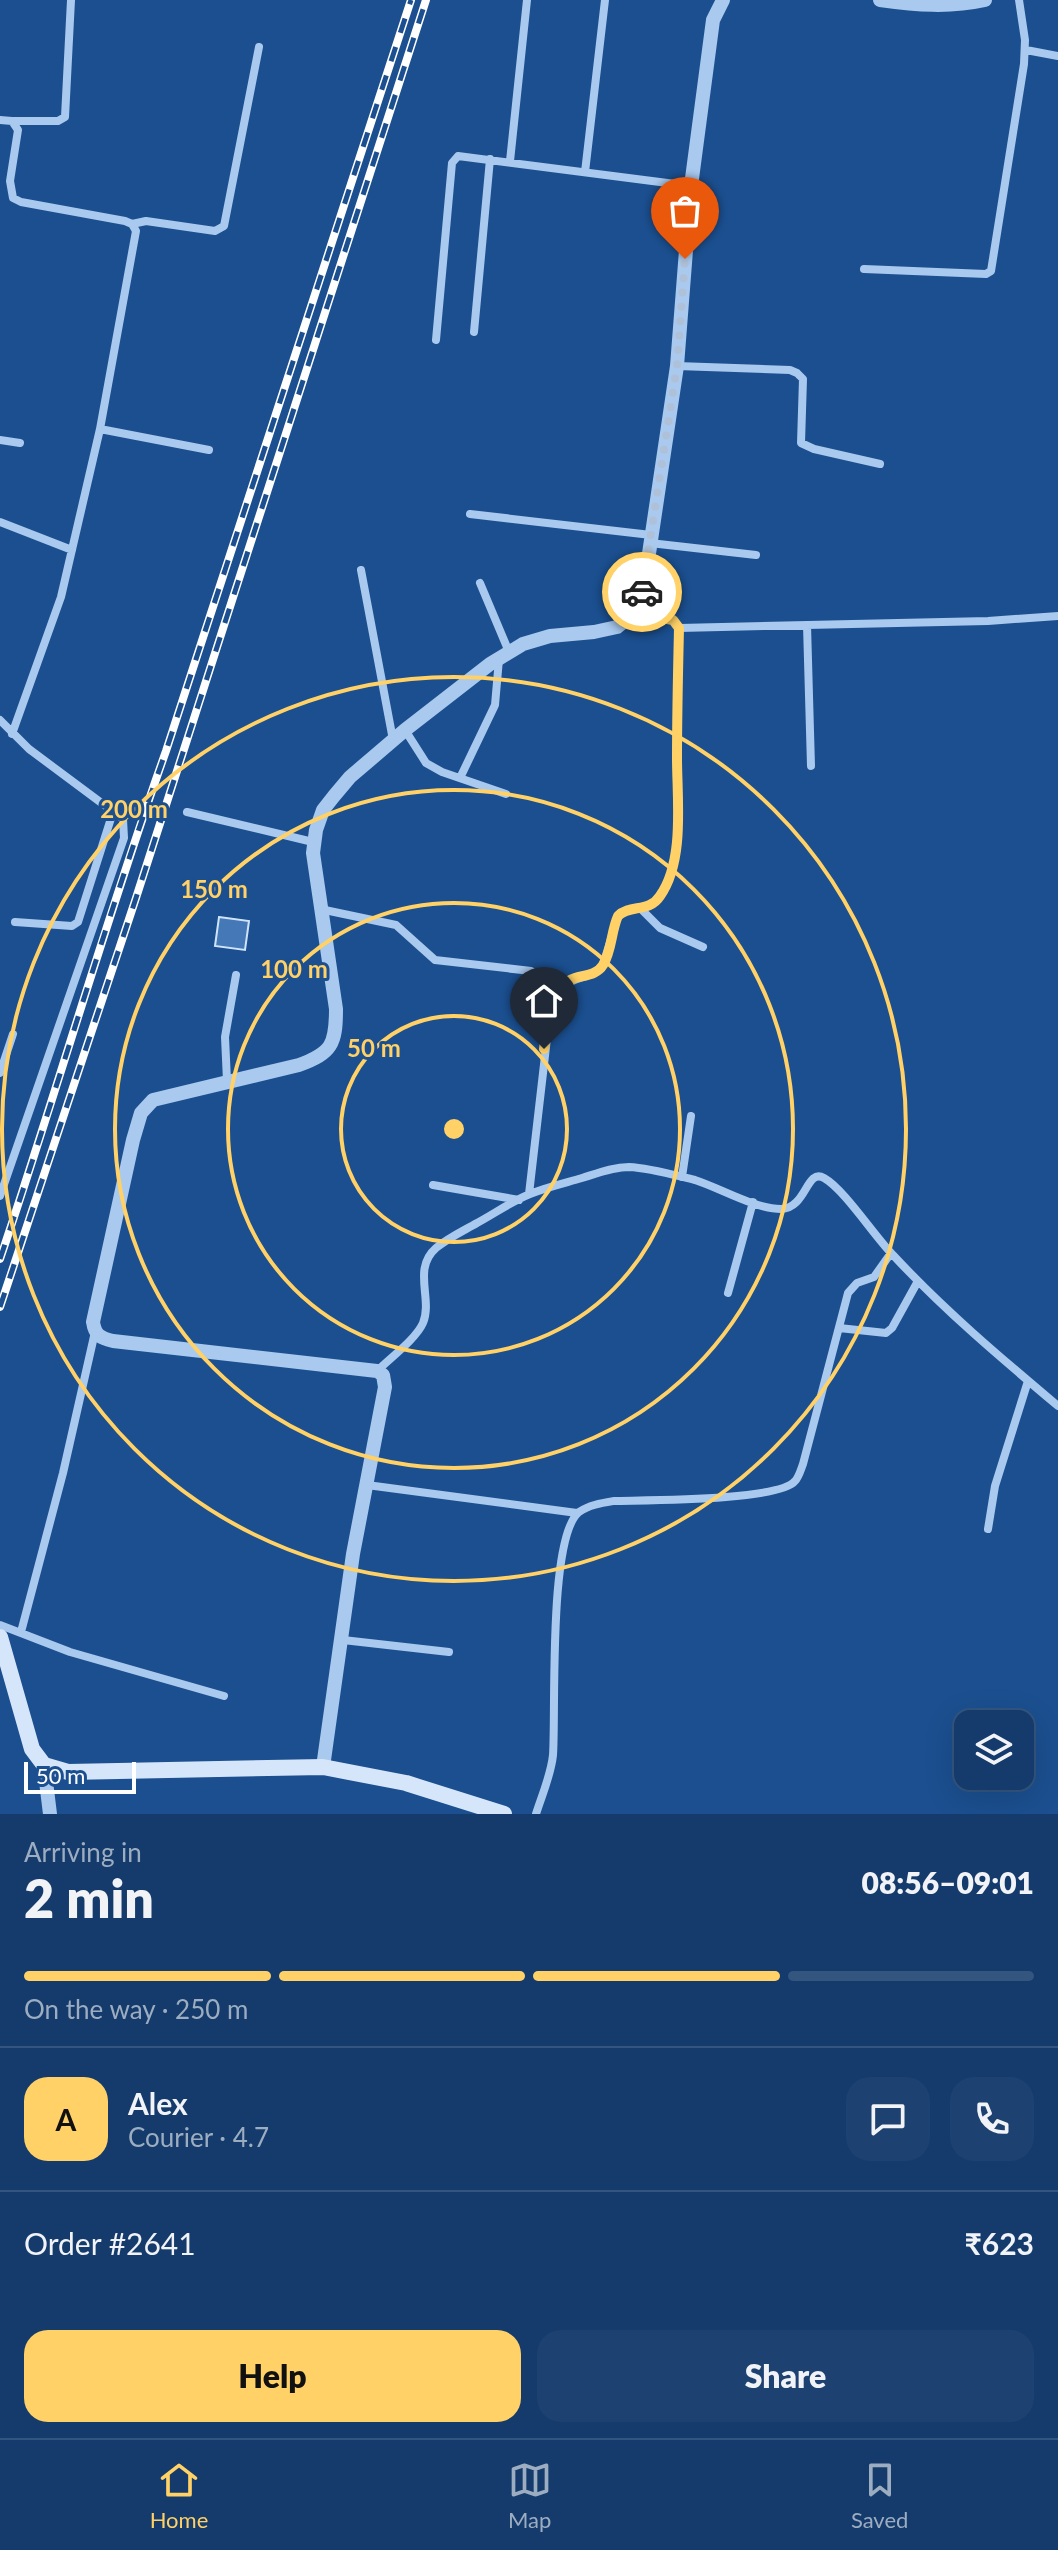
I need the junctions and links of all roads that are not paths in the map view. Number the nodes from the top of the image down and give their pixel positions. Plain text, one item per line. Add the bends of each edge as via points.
1 (71, 0) edge
2 (527, 0) edge
3 (605, 0) edge
4 (723, 0) edge
5 (880, 0) edge
6 (985, 0) edge
7 (1019, 0) edge
8 (259, 47) dead end
9 (1026, 50) junction
10 (1058, 56) edge
11 (0, 120) edge
12 (12, 121) junction
13 (490, 159) junction
14 (510, 161) junction
15 (585, 172) junction
16 (691, 186) junction
17 (132, 224) junction
18 (864, 269) dead end
19 (474, 332) dead end
20 (436, 340) dead end
21 (677, 366) junction
22 (100, 429) junction
23 (0, 440) edge
24 (20, 443) dead end
25 (209, 450) dead end
26 (880, 464) dead end
27 (470, 514) dead end
28 (0, 522) edge
29 (651, 539) junction
30 (72, 550) junction
31 (756, 555) dead end
32 (361, 570) dead end
33 (480, 583) dead end
34 (634, 613) junction
35 (1058, 616) edge
36 (807, 625) junction
37 (679, 628) junction
38 (504, 655) junction
39 (0, 720) edge
40 (405, 730) junction
41 (12, 734) junction
42 (393, 740) junction
43 (811, 766) dead end
44 (460, 778) junction
45 (506, 794) dead end
46 (187, 812) dead end
47 (118, 815) junction
48 (313, 842) junction
49 (320, 909) junction
50 (641, 909) junction
51 (15, 922) dead end
52 (703, 947) dead end
53 (236, 975) dead end
54 (559, 990) junction
55 (13, 1034) dead end
56 (0, 1073) edge
57 (227, 1081) junction
58 (691, 1116) dead end
59 (682, 1177) junction
60 (433, 1185) dead end
61 (529, 1194) junction
62 (0, 1196) edge
63 (520, 1200) junction
64 (753, 1202) junction
65 (891, 1253) junction
66 (918, 1281) junction
67 (728, 1293) dead end
68 (839, 1328) junction
69 (95, 1332) junction
70 (377, 1371) junction
71 (1028, 1381) junction
72 (1058, 1406) edge
73 (367, 1485) junction
74 (577, 1513) junction
75 (988, 1529) dead end
76 (0, 1625) edge
77 (21, 1632) junction
78 (0, 1637) edge
79 (343, 1640) junction
80 (449, 1652) dead end
81 (224, 1696) dead end
82 (44, 1765) junction
83 (323, 1767) junction
84 (50, 1814) edge
85 (504, 1814) edge
86 (536, 1814) edge

1 - 12 street via 65,117
2 - 14 street
3 - 15 street
4 - 16 street via 713,20
5 - 6 street via 922,6
7 - 9 street
8 - 17 street via 224,226 215,231 146,221
9 - 10 street
9 - 18 street via 991,271
11 - 12 street
12 - 17 street via 18,130 10,181 13,198
13 - 14 street
13 - 19 street
13 - 20 street via 462,155 452,163
14 - 15 street
15 - 16 street
16 - 21 street
17 - 22 street via 135,240
21 - 26 street via 797,373 803,379 801,443
21 - 29 street
22 - 25 street
22 - 30 street
23 - 24 street
27 - 29 street
28 - 30 street
29 - 31 street
29 - 34 street
30 - 41 street via 55,619
32 - 42 street
33 - 38 street
34 - 37 street via 673,620
34 - 38 street via 617,627 550,636
35 - 36 street
36 - 37 street
36 - 43 street
37 - 50 street via 678,836 661,895
38 - 40 street
38 - 44 street via 495,705
39 - 41 street
40 - 42 street
40 - 44 street via 426,763
41 - 47 street
42 - 48 street via 350,777 323,810
44 - 45 street
46 - 48 street
47 - 51 street via 78,922
47 - 62 street via 124,838
48 - 49 street
49 - 54 street via 396,925 435,960 531,971
49 - 57 street via 336,1009 331,1046 299,1065
50 - 52 street via 660,928
50 - 54 street via 618,916 598,971 571,979
53 - 57 street via 225,1037
54 - 61 street via 547,1020
55 - 56 street
57 - 69 street via 153,1100 141,1113 96,1306
58 - 59 street
59 - 61 street via 614,1168
59 - 64 street
60 - 63 street
61 - 63 street
63 - 70 street via 432,1252 425,1265 422,1324
64 - 65 street via 780,1209 793,1206 809,1181 821,1176
64 - 67 street
65 - 66 street
65 - 68 street via 874,1277 852,1287
66 - 68 street via 886,1333
66 - 71 street
68 - 74 street via 795,1482 748,1495 614,1501
69 - 70 street via 113,1341
69 - 77 street
70 - 73 street via 385,1387
71 - 72 street
71 - 75 street via 995,1486
73 - 74 street
73 - 79 street
74 - 86 street via 564,1549 554,1645 553,1755
76 - 77 street
77 - 81 street via 70,1652
78 - 82 main road via 32,1749
79 - 80 street
79 - 83 street
82 - 83 main road via 68,1772
82 - 84 street
83 - 85 main road via 406,1783

